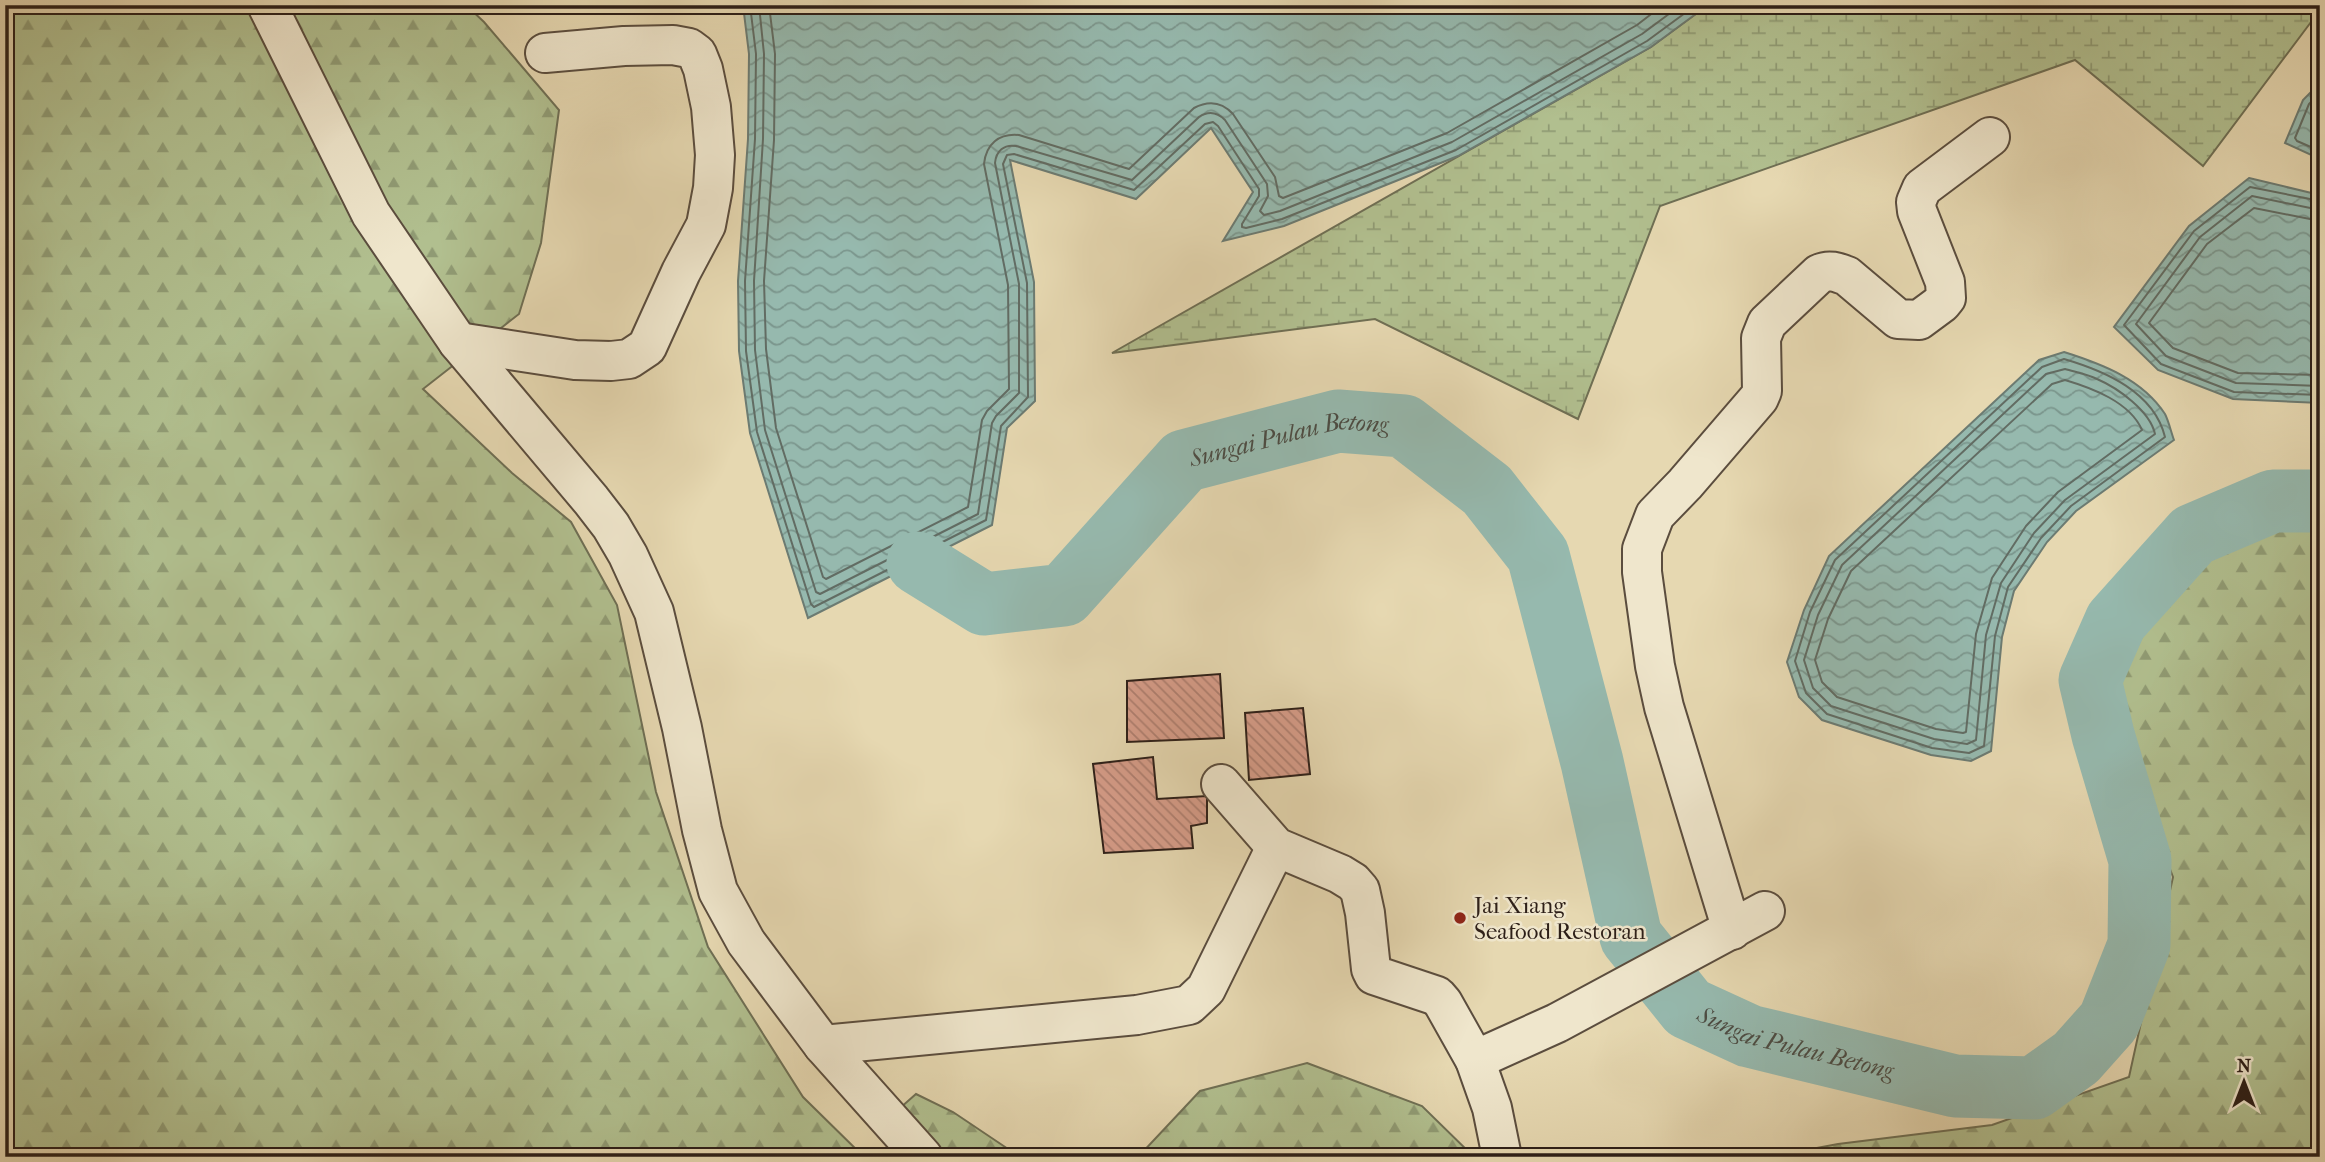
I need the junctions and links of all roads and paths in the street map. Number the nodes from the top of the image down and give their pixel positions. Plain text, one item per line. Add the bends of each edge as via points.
1 (267, 5) edge
2 (545, 53) dead end
3 (1990, 137) dead end
4 (458, 342) junction
5 (1222, 783) dead end
6 (1276, 847) junction
7 (1765, 911) dead end
8 (1726, 933) junction
9 (823, 1045) junction
10 (1475, 1060) junction
11 (923, 1157) edge
12 (1502, 1157) edge

1 - 4 street via 371,214
2 - 4 street via 673,45 697,54 704,69 715,155 706,225 647,347 629,359 575,360
3 - 8 street via 1922,188 1916,202 1945,282 1942,303 1919,320 1898,319 1847,276 1819,274 1767,323 1762,332 1759,398 1655,515 1642,549 1655,666
4 - 9 street via 591,500 628,555 654,612 718,891 746,942
5 - 6 street
6 - 9 street via 1206,989 1189,1005 1137,1015
6 - 10 street via 1353,882 1360,890 1374,975 1437,996
7 - 8 street
8 - 10 street via 1557,1023
9 - 11 street
10 - 12 street via 1492,1108

